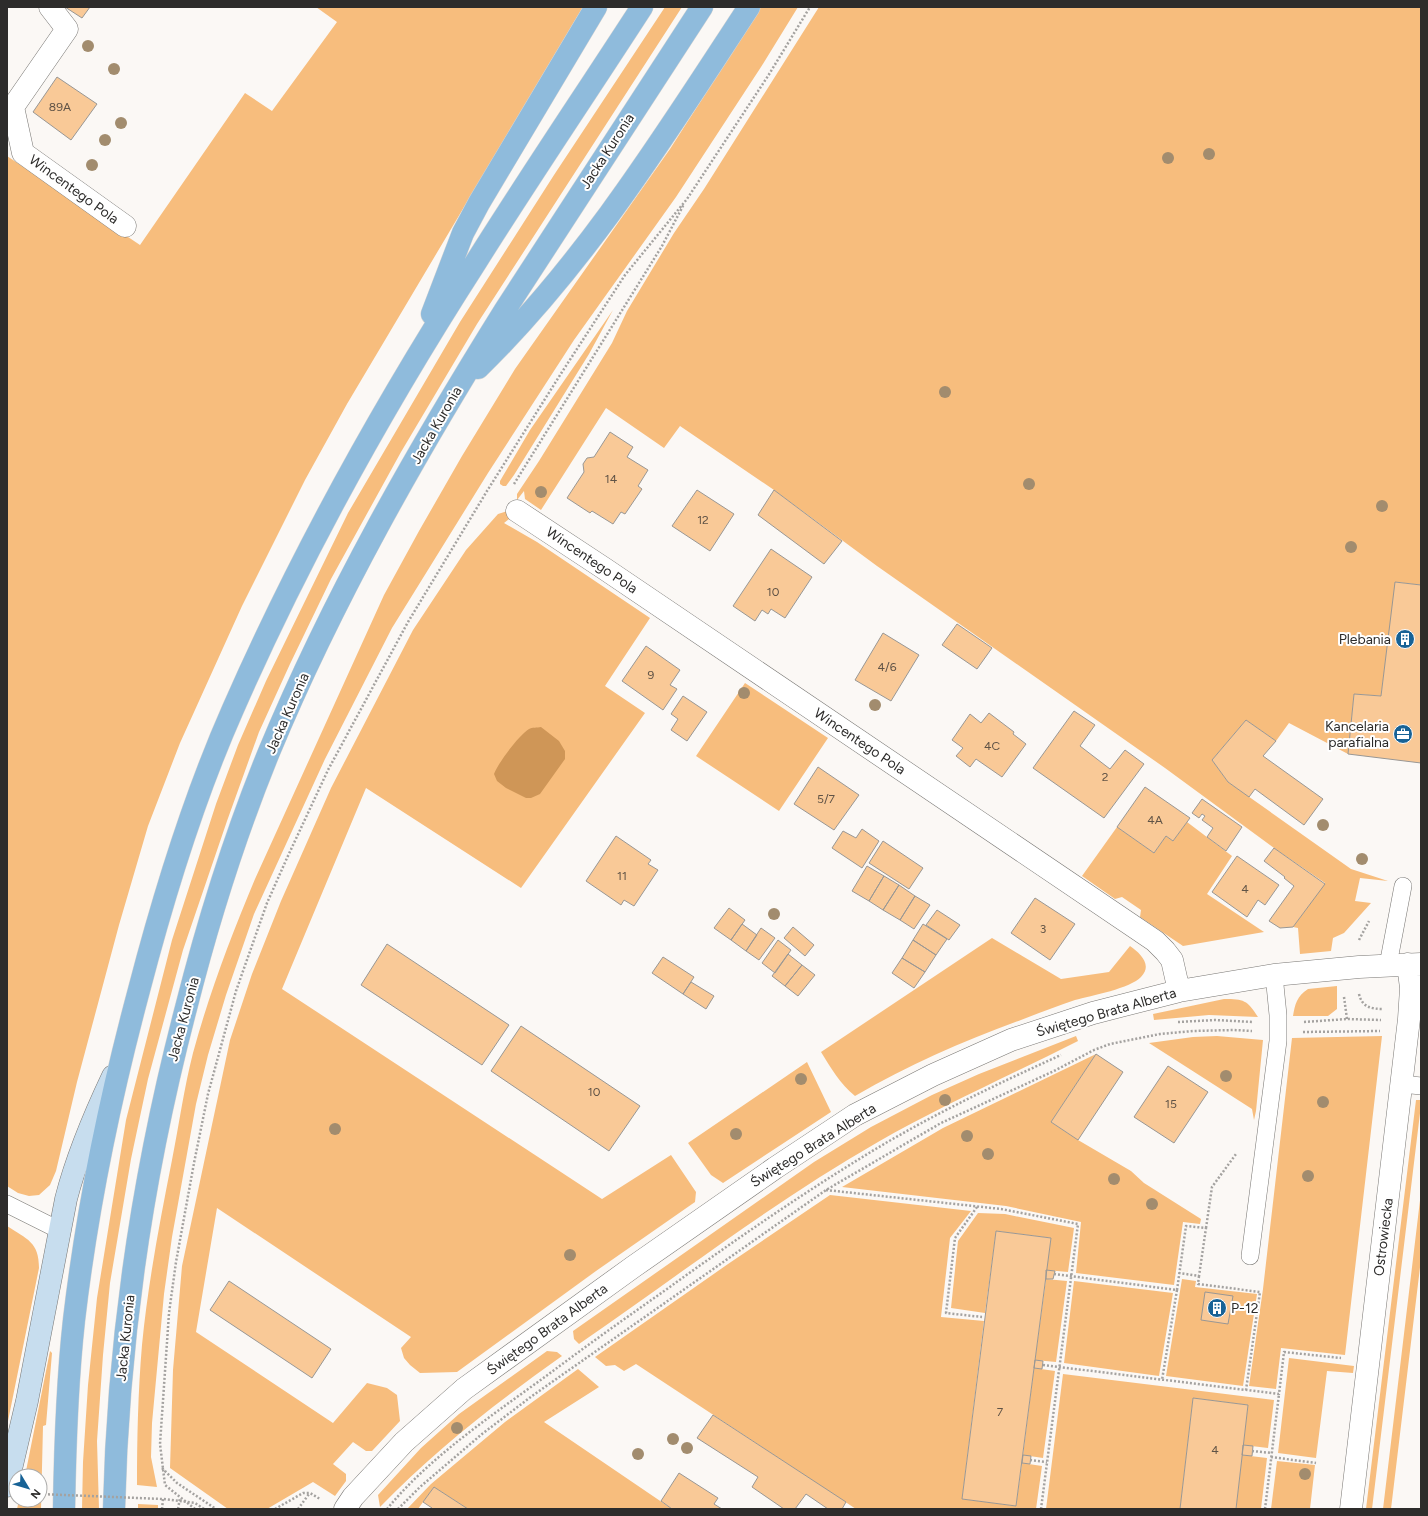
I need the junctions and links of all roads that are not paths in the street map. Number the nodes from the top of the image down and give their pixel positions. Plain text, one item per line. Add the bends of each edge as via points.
1 (50, 7) edge
2 (596, 7) edge
3 (642, 7) edge
4 (702, 7) edge
5 (749, 7) edge
6 (125, 226) dead end
7 (417, 357) junction
8 (457, 388) junction
9 (514, 500) road end
10 (1403, 886) dead end
11 (1406, 964) edge
12 (1274, 975) junction
13 (1179, 991) junction
14 (121, 1058) junction
15 (1411, 1085) edge
16 (7, 1204) edge
17 (59, 1230) junction
18 (1250, 1256) dead end
19 (7, 1486) edge
20 (64, 1509) edge
21 (114, 1509) edge
22 (345, 1509) edge
23 (1351, 1509) edge

1 - 6 street, Wincentego Pola via 67,29 13,107 23,153
2 - 7 main road via 463,233
3 - 7 main road via 476,261
4 - 8 main road, Jacka Kuronia via 528,273
5 - 8 main road via 676,118 580,252 500,347
7 - 14 main road via 310,548 232,710 194,807 166,893
8 - 21 main road, Jacka Kuronia via 403,481 312,656 246,810 216,899 173,1055 147,1181 130,1290 121,1374
9 - 13 street, Wincentego Pola via 605,569 1155,941 1172,960
10 - 11 lane
11 - 12 street, Świętego Brata Alberta
11 - 15 street, Ostrowiecka via 1411,988
12 - 13 street, Świętego Brata Alberta
12 - 18 lane via 1278,1028
13 - 22 street, Świętego Brata Alberta via 1093,1013 1010,1040 855,1116 719,1207 464,1389 404,1442
14 - 17 street via 94,1116 74,1168
14 - 20 main road via 97,1172 79,1285 68,1394
15 - 23 street, Ostrowiecka
16 - 17 lane
17 - 19 street via 28,1394

